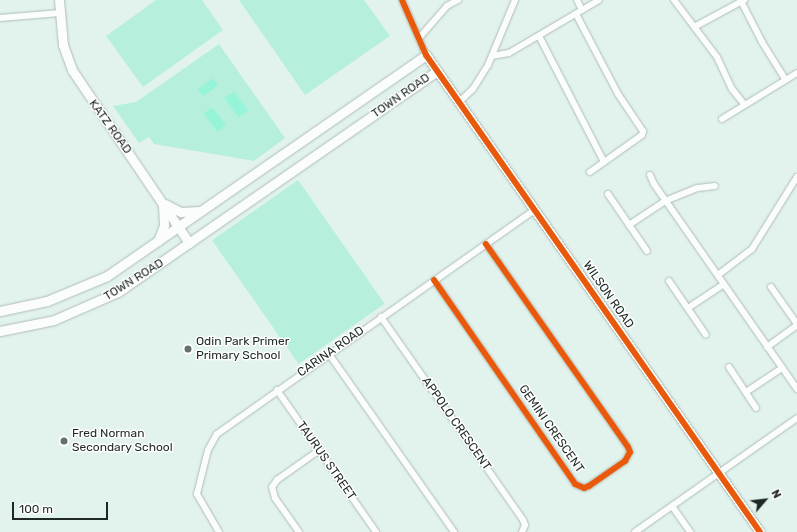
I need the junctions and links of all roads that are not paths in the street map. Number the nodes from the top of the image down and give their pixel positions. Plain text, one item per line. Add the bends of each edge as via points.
1 (58, 0) edge
2 (402, 0) edge
3 (444, 0) edge
4 (458, 0) edge
5 (515, 0) edge
6 (577, 0) edge
7 (599, 0) edge
8 (674, 0) edge
9 (743, 1) edge
10 (447, 6) junction
11 (582, 10) junction
12 (60, 13) junction
13 (576, 14) junction
14 (0, 18) edge
15 (696, 26) junction
16 (539, 36) junction
17 (419, 38) junction
18 (426, 55) junction
19 (492, 56) junction
20 (437, 71) junction
21 (797, 73) edge
22 (786, 78) junction
23 (459, 102) junction
24 (744, 104) junction
25 (722, 118) dead end
26 (604, 162) junction
27 (590, 172) dead end
28 (650, 175) dead end
29 (797, 177) edge
30 (715, 186) dead end
31 (608, 194) dead end
32 (665, 201) junction
33 (163, 202) junction
34 (202, 210) junction
35 (535, 210) junction
36 (629, 225) junction
37 (179, 227) junction
38 (157, 242) junction
39 (189, 243) junction
40 (486, 244) junction
41 (647, 251) dead end
42 (718, 275) junction
43 (434, 280) junction
44 (669, 281) dead end
45 (724, 284) junction
46 (771, 287) dead end
47 (688, 308) junction
48 (0, 310) edge
49 (381, 317) junction
50 (797, 324) edge
51 (0, 331) edge
52 (706, 335) dead end
53 (767, 347) junction
54 (329, 354) junction
55 (729, 367) dead end
56 (782, 368) junction
57 (797, 389) edge
58 (278, 390) junction
59 (746, 392) junction
60 (756, 408) dead end
61 (797, 418) edge
62 (318, 451) junction
63 (719, 473) junction
64 (672, 506) junction
65 (219, 532) edge
66 (299, 532) edge
67 (376, 532) edge
68 (454, 532) edge
69 (522, 532) edge
70 (635, 532) edge
71 (690, 532) edge
72 (760, 532) edge

1 - 12 street, KATZ ROAD
2 - 17 street
3 - 10 street
4 - 10 street
5 - 19 street
6 - 11 street
7 - 11 street
8 - 15 street
9 - 15 street
9 - 22 street via 762,42
10 - 17 street
11 - 13 street
12 - 14 street
12 - 33 street, KATZ ROAD via 63,45 75,76
13 - 16 street
13 - 26 street via 618,94 644,131
15 - 24 street via 726,72 732,89
16 - 19 street via 509,53
16 - 26 street
17 - 18 street
18 - 20 street, TOWN ROAD
18 - 34 street, TOWN ROAD
19 - 23 street via 473,89
20 - 23 street, WILSON ROAD
20 - 39 street, TOWN ROAD
21 - 22 street
22 - 24 street via 770,91
23 - 35 street, WILSON ROAD
24 - 25 street
26 - 27 street
28 - 32 street
29 - 42 street via 752,249
30 - 32 street via 698,188
31 - 36 street
32 - 36 street
32 - 42 street
33 - 34 street via 181,212
33 - 37 street, KATZ ROAD
33 - 38 street via 165,220
34 - 37 street, TOWN ROAD
35 - 40 street, CARINA ROAD
35 - 63 street, WILSON ROAD
36 - 41 street
37 - 38 street, TOWN ROAD
37 - 39 street, KATZ ROAD
38 - 48 street, TOWN ROAD via 107,276 78,290 47,301
39 - 51 street, TOWN ROAD via 118,292 88,307 54,320
40 - 43 street, CARINA ROAD
40 - 43 street, GEMINI CRESCENT via 630,452 625,461 589,486 584,488 575,484
42 - 45 street
43 - 49 street, CARINA ROAD
44 - 47 street
45 - 47 street
45 - 53 street
46 - 50 street
47 - 52 street
49 - 54 street, CARINA ROAD
49 - 69 street, APPOLO CRESCENT via 523,520 525,525
50 - 53 street
53 - 56 street
54 - 58 street, CARINA ROAD
54 - 68 street
55 - 59 street
56 - 57 street
56 - 59 street
58 - 62 street, TAURUS STREET
58 - 65 street, CARINA ROAD via 217,434 208,450 197,494
59 - 60 street
61 - 63 street
62 - 66 street via 277,480 272,487 275,498
62 - 67 street, TAURUS STREET
63 - 64 street
63 - 72 street, WILSON ROAD
64 - 70 street
64 - 71 street

